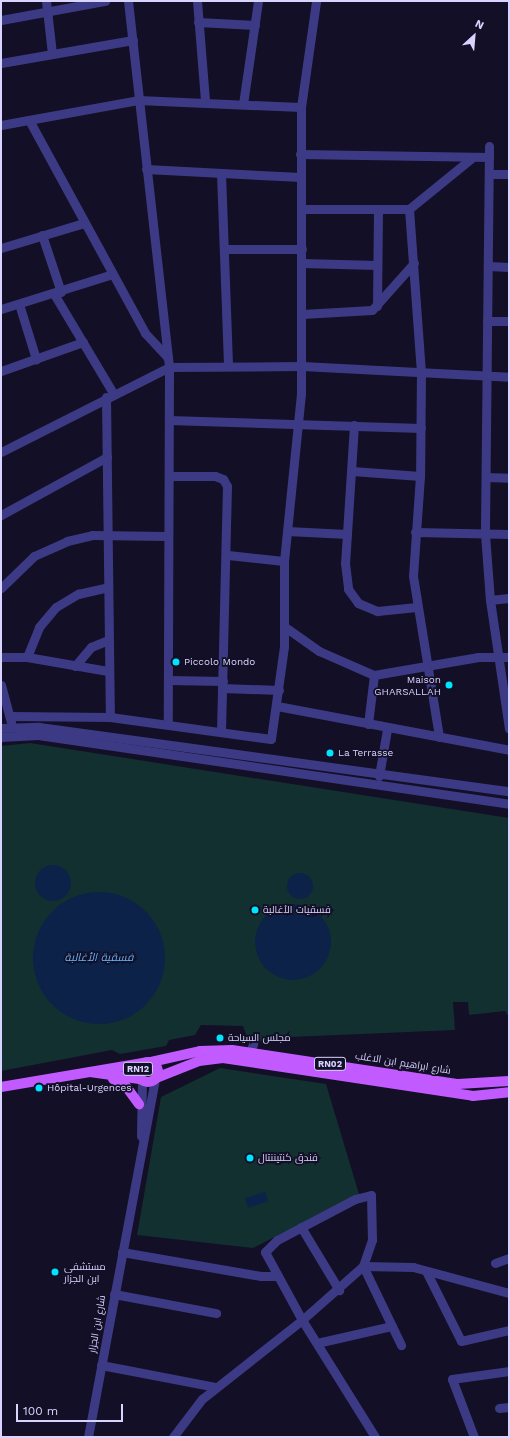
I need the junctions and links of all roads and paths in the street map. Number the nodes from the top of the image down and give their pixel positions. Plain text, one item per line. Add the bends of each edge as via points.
1 (46, 1) edge
2 (105, 1) edge
3 (128, 1) edge
4 (197, 1) edge
5 (258, 1) edge
6 (316, 1) edge
7 (47, 11) junction
8 (1, 20) edge
9 (198, 22) junction
10 (255, 25) junction
11 (132, 40) junction
12 (52, 54) junction
13 (1, 63) edge
14 (138, 100) junction
15 (206, 101) junction
16 (243, 104) junction
17 (301, 107) junction
18 (29, 120) junction
19 (1, 125) edge
20 (489, 146) dead end
21 (300, 154) junction
22 (472, 157) junction
23 (489, 157) junction
24 (146, 169) junction
25 (221, 174) junction
26 (489, 174) junction
27 (509, 174) edge
28 (301, 177) junction
29 (301, 209) junction
30 (409, 209) junction
31 (378, 211) junction
32 (84, 223) junction
33 (42, 235) junction
34 (1, 248) edge
35 (224, 249) junction
36 (302, 250) junction
37 (302, 263) junction
38 (414, 263) junction
39 (377, 265) junction
40 (488, 266) junction
41 (509, 267) edge
42 (113, 274) junction
43 (57, 293) junction
44 (19, 304) junction
45 (377, 306) junction
46 (1, 309) edge
47 (302, 314) junction
48 (487, 321) junction
49 (509, 321) edge
50 (83, 342) junction
51 (36, 359) junction
52 (169, 363) junction
53 (228, 365) junction
54 (302, 366) junction
55 (1, 370) edge
56 (421, 371) junction
57 (487, 376) junction
58 (509, 377) edge
59 (109, 395) junction
60 (169, 420) junction
61 (299, 422) junction
62 (354, 425) junction
63 (421, 428) junction
64 (1, 452) edge
65 (107, 457) junction
66 (352, 471) junction
67 (169, 476) junction
68 (420, 476) junction
69 (486, 477) junction
70 (509, 478) edge
71 (1, 515) edge
72 (287, 531) junction
73 (415, 532) junction
74 (107, 534) junction
75 (347, 534) junction
76 (485, 534) junction
77 (509, 534) edge
78 (167, 536) junction
79 (228, 555) junction
80 (284, 561) junction
81 (108, 587) junction
82 (1, 588) edge
83 (509, 598) edge
84 (490, 600) junction
85 (417, 607) junction
86 (285, 627) junction
87 (108, 640) junction
88 (1, 657) edge
89 (27, 657) junction
90 (509, 657) edge
91 (498, 658) junction
92 (75, 666) junction
93 (430, 668) junction
94 (108, 671) junction
95 (374, 675) junction
96 (168, 680) junction
97 (222, 684) junction
98 (1, 685) edge
99 (279, 690) junction
100 (277, 706) junction
101 (10, 716) junction
102 (110, 717) junction
103 (508, 720) edge
104 (168, 724) junction
105 (368, 724) junction
106 (1, 728) edge
107 (387, 729) junction
108 (509, 729) edge
109 (13, 731) junction
110 (221, 732) junction
111 (1, 737) edge
112 (439, 737) junction
113 (509, 750) edge
114 (379, 776) junction
115 (509, 793) edge
116 (509, 804) edge
117 (147, 1062) junction
118 (88, 1072) junction
119 (106, 1075) junction
120 (156, 1079) junction
121 (141, 1080) junction
122 (509, 1081) edge
123 (1, 1087) edge
124 (509, 1092) edge
125 (139, 1104) junction
126 (142, 1145) junction
127 (301, 1227) junction
128 (122, 1252) junction
129 (509, 1258) edge
130 (495, 1264) dead end
131 (363, 1266) junction
132 (426, 1270) junction
133 (277, 1276) junction
134 (339, 1290) junction
135 (509, 1293) edge
136 (114, 1294) junction
137 (216, 1313) dead end
138 (302, 1320) junction
139 (392, 1326) junction
140 (509, 1330) edge
141 (317, 1343) junction
142 (401, 1345) dead end
143 (101, 1365) junction
144 (509, 1371) edge
145 (215, 1387) junction
146 (509, 1407) edge
147 (499, 1408) dead end
148 (88, 1437) edge
149 (173, 1437) edge
150 (375, 1437) edge
151 (474, 1437) edge

1 - 7 street
2 - 7 street
3 - 11 street
4 - 9 street
5 - 10 street
6 - 17 street
7 - 8 street
7 - 12 street
9 - 10 street
9 - 15 street
10 - 16 street
11 - 12 street
11 - 14 street
12 - 13 street
14 - 15 street
14 - 18 street
14 - 24 street
15 - 16 street
16 - 17 street
17 - 21 street
18 - 19 street
18 - 32 street
20 - 23 street
21 - 22 street
21 - 28 street
22 - 23 street
22 - 30 street
23 - 26 street
24 - 25 street
24 - 52 street
25 - 28 street
25 - 35 street
26 - 27 street
26 - 40 street
28 - 29 street
29 - 31 street
29 - 36 street
30 - 31 street
30 - 38 street
31 - 39 street
32 - 33 street
32 - 42 street
33 - 34 street
33 - 43 street
35 - 36 street
35 - 53 street
36 - 37 street
37 - 39 street
37 - 47 street
38 - 45 street
38 - 56 street
39 - 45 street
40 - 41 street
40 - 48 street
42 - 43 street
42 - 52 street via 145,333
43 - 44 street
43 - 50 street
44 - 46 street
44 - 51 street
45 - 47 street via 364,313
47 - 54 street
48 - 49 street
48 - 57 street
50 - 51 street
50 - 59 street
51 - 55 street
52 - 53 street
52 - 59 street
52 - 60 street
53 - 54 street
54 - 56 street
54 - 61 street
56 - 57 street
56 - 63 street
57 - 58 street
57 - 69 street
59 - 64 street
59 - 65 street
60 - 61 street
60 - 67 street
61 - 62 street
61 - 72 street
62 - 63 street
62 - 66 street
63 - 68 street
65 - 71 street
65 - 74 street
66 - 68 street
66 - 75 street
67 - 78 street
67 - 79 street via 215,476 226,482
68 - 73 street
69 - 70 street
69 - 76 street
72 - 75 street
72 - 80 street
73 - 76 street
73 - 85 street via 413,576
74 - 78 street
74 - 81 street
74 - 82 street via 80,537 51,546 18,568
75 - 85 street via 346,579 352,598 377,610
76 - 77 street
76 - 84 street
78 - 96 street
79 - 80 street
79 - 97 street
80 - 86 street
81 - 87 street
81 - 89 street via 78,594 56,607 39,627
83 - 84 street
84 - 91 street
85 - 93 street
86 - 95 street via 319,651
86 - 99 street
87 - 92 street via 91,648
87 - 94 street
88 - 89 street
89 - 92 street
90 - 91 street
91 - 93 street via 478,657
91 - 103 street
92 - 94 street
93 - 95 street
93 - 112 street
94 - 102 street
95 - 105 street
96 - 97 street
96 - 104 street
97 - 99 street
97 - 110 street
98 - 101 street
99 - 100 street
100 - 105 street
100 - 110 street via 271,739
101 - 102 street
101 - 109 street
102 - 104 street
103 - 108 street
104 - 110 street
105 - 107 street
106 - 109 street
107 - 112 street
107 - 114 street
109 - 111 street
109 - 114 street via 39,726
109 - 116 street
112 - 113 street
114 - 115 street
115 - 116 street
117 - 118 main road, RN12
117 - 120 main road, RN12 via 158,1068
117 - 121 main road, RN12 via 138,1072
117 - 122 main road, شارع ابراهيم ابن الاغلب / RN02 via 200,1051 251,1048 458,1084
118 - 119 main road, RN12
118 - 123 main road
119 - 121 main road, RN12
119 - 125 main road via 124,1084
120 - 121 main road, RN12
120 - 124 main road, RN02 via 199,1061 223,1058 473,1096
120 - 126 street, شارع ابن الجزار
121 - 125 street, شارع ابن الجزار
125 - 126 street, شارع ابن الجزار
126 - 128 street, شارع ابن الجزار
127 - 131 street via 355,1199 371,1195 372,1240
127 - 133 street via 266,1248 265,1256
127 - 134 street
128 - 133 street via 261,1276
128 - 136 street, شارع ابن الجزار
129 - 130 street
131 - 132 street via 400,1264
131 - 134 street
131 - 139 street
132 - 135 street
132 - 140 street via 461,1341
133 - 138 street
134 - 138 street
136 - 137 street
136 - 143 street, شارع ابن الجزار
138 - 141 street
138 - 145 street
139 - 141 street
139 - 142 street
141 - 150 street
143 - 145 street
143 - 148 street, شارع ابن الجزار
144 - 151 street via 452,1379
145 - 149 street via 192,1409
146 - 147 street

